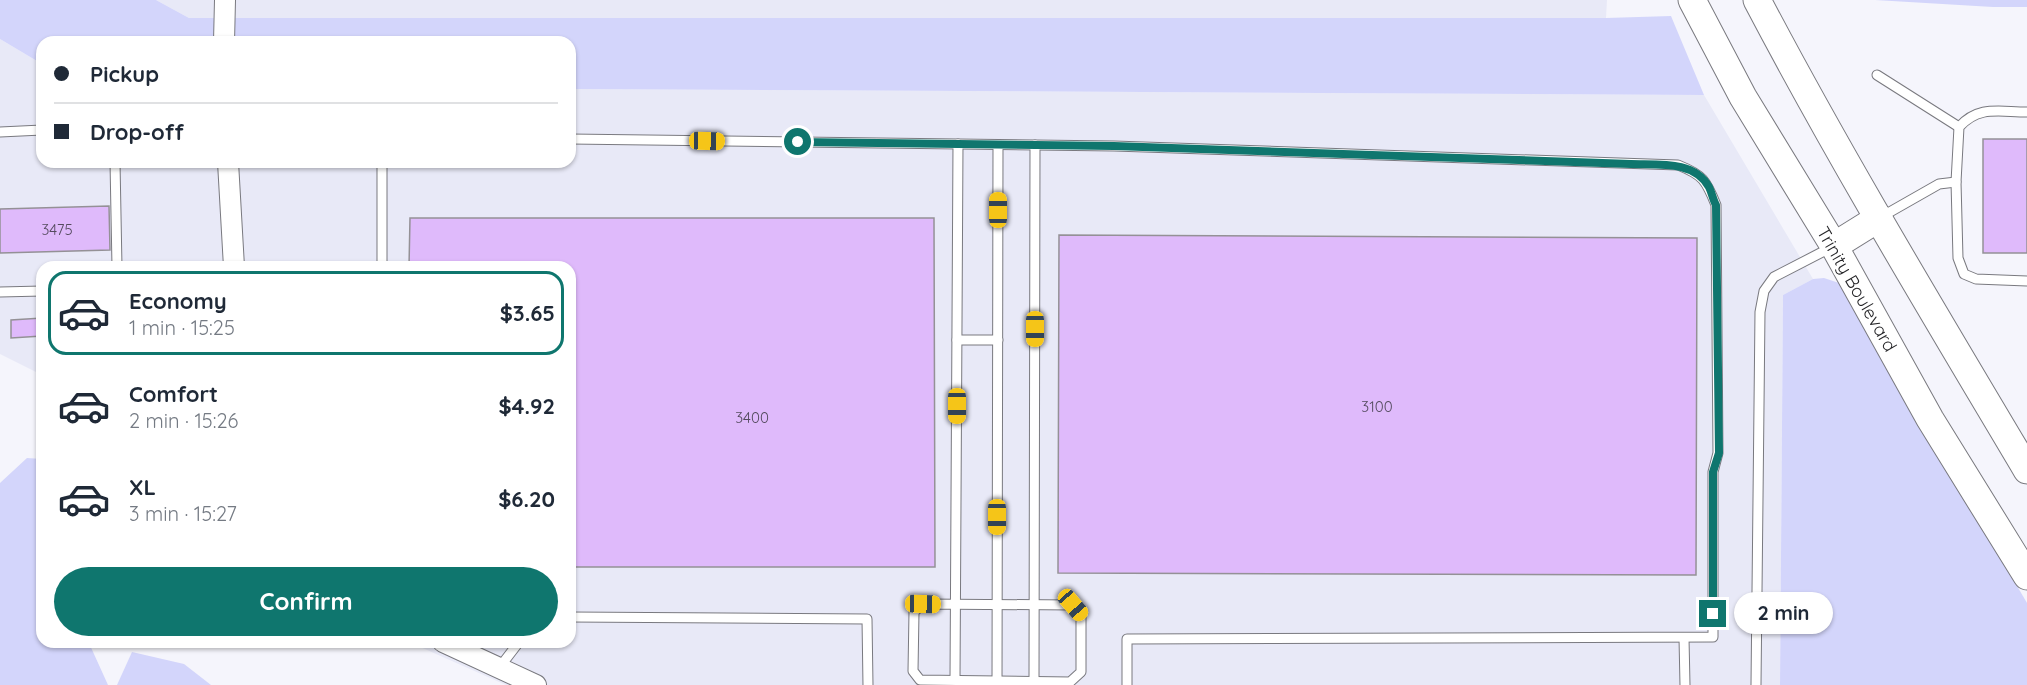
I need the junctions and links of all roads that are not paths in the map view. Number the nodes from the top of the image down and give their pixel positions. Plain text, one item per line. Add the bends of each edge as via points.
1 (225, 0) edge
2 (1692, 0) edge
3 (1757, 0) edge
4 (224, 36) edge
5 (1877, 75) dead end
6 (2027, 112) edge
7 (1959, 127) junction
8 (36, 130) edge
9 (0, 132) edge
10 (576, 139) edge
11 (958, 144) junction
12 (998, 145) junction
13 (1035, 145) junction
14 (115, 168) edge
15 (228, 168) edge
16 (382, 168) edge
17 (1956, 182) junction
18 (1879, 218) junction
19 (1834, 246) junction
20 (117, 261) edge
21 (234, 261) edge
22 (382, 261) edge
23 (2027, 281) edge
24 (36, 291) edge
25 (0, 292) edge
26 (957, 340) junction
27 (998, 340) junction
28 (2027, 470) edge
29 (2027, 576) edge
30 (956, 604) junction
31 (997, 605) junction
32 (1035, 605) junction
33 (576, 617) edge
34 (1684, 638) junction
35 (456, 648) edge
36 (514, 648) edge
37 (499, 668) junction
38 (955, 680) junction
39 (1034, 682) junction
40 (997, 683) edge
41 (536, 685) edge
42 (868, 685) edge
43 (1127, 685) edge
44 (1685, 685) edge
45 (1756, 685) edge

1 - 4 street
2 - 19 main road, Trinity Boulevard via 1743,97
3 - 18 main road
5 - 7 lane
6 - 7 lane via 1979,112
7 - 17 lane
8 - 9 lane
10 - 11 lane
11 - 12 lane
11 - 26 lane
12 - 13 lane
12 - 27 lane
13 - 32 lane
13 - 34 lane via 1678,165 1697,173 1709,187 1716,205 1719,453 1713,472 1713,638
14 - 20 lane
15 - 21 street
16 - 22 lane
17 - 18 lane via 1939,184
17 - 23 lane via 1958,258 1964,274 1976,279
18 - 19 main road
18 - 28 main road
19 - 29 main road, Trinity Boulevard via 1930,419
19 - 45 lane via 1774,277 1764,291 1760,312
24 - 25 lane
26 - 27 lane
26 - 30 lane
27 - 31 lane
30 - 31 lane
30 - 38 lane
30 - 38 lane via 923,604 914,612 913,671 920,680
31 - 32 lane
31 - 40 lane
32 - 39 lane
32 - 39 lane via 1073,605 1081,614 1081,672 1070,682
33 - 42 lane via 867,619
34 - 43 lane via 1127,639
34 - 44 lane
35 - 37 street
36 - 37 lane
37 - 41 street
38 - 40 lane
39 - 40 lane

